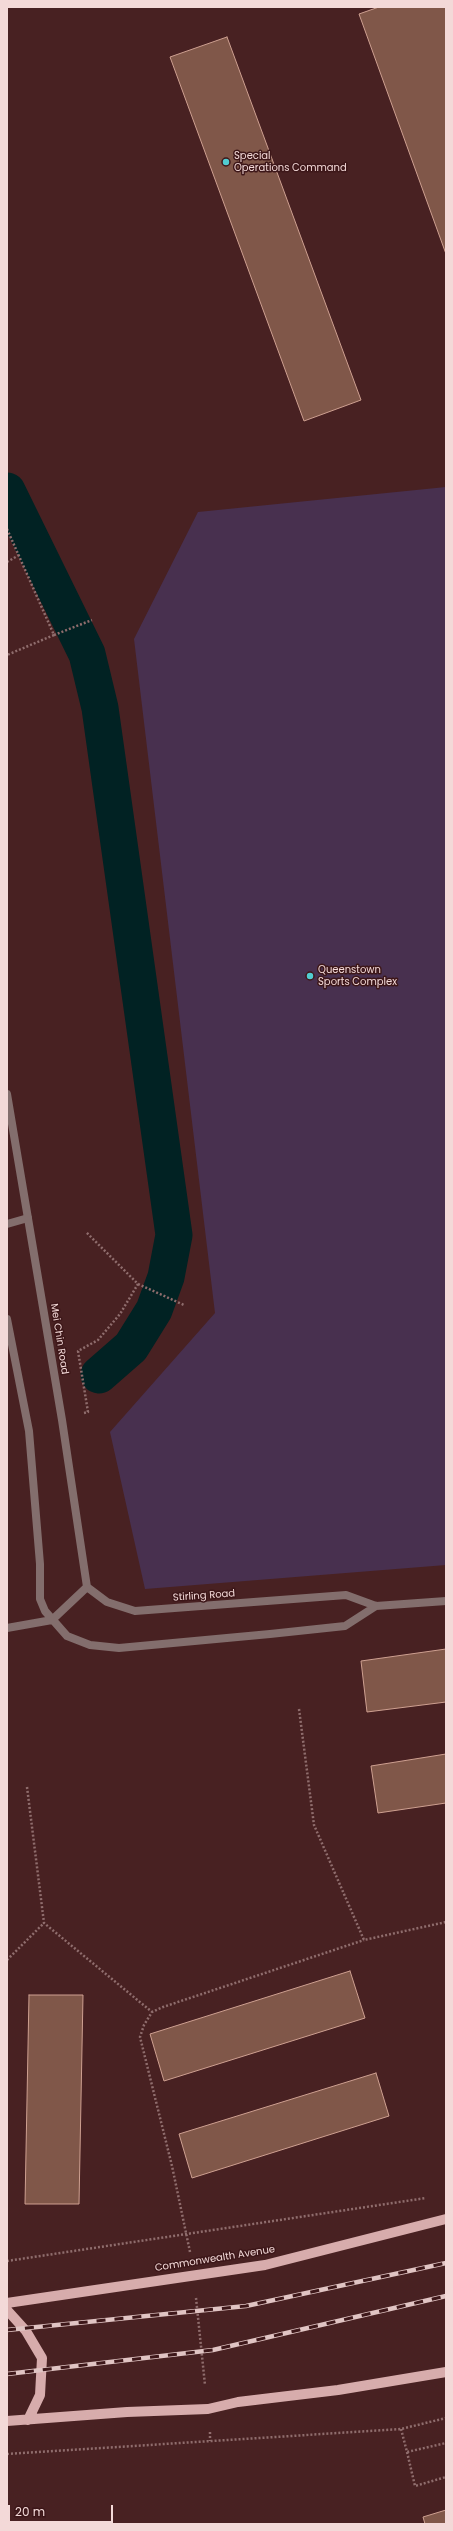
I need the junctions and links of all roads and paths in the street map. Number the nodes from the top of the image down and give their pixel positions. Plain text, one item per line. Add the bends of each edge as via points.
1 (7, 529) edge
2 (20, 556) junction
3 (7, 562) edge
4 (92, 620) dead end
5 (54, 635) junction
6 (7, 655) edge
7 (7, 1094) edge
8 (28, 1218) junction
9 (7, 1224) edge
10 (86, 1232) dead end
11 (138, 1284) junction
12 (184, 1305) dead end
13 (7, 1319) edge
14 (88, 1412) dead end
15 (87, 1587) junction
16 (446, 1601) edge
17 (376, 1606) junction
18 (52, 1620) junction
19 (7, 1628) edge
20 (299, 1709) dead end
21 (27, 1787) dead end
22 (446, 1922) edge
23 (44, 1923) junction
24 (364, 1940) junction
25 (7, 1960) edge
26 (152, 2012) junction
27 (430, 2197) dead end
28 (446, 2219) edge
29 (187, 2235) junction
30 (7, 2261) edge
31 (194, 2275) junction
32 (7, 2303) edge
33 (7, 2310) edge
34 (446, 2372) edge
35 (208, 2409) junction
36 (446, 2418) edge
37 (28, 2420) junction
38 (7, 2421) edge
39 (401, 2429) junction
40 (210, 2441) junction
41 (446, 2443) edge
42 (407, 2452) junction
43 (7, 2454) edge
44 (446, 2477) edge

1 - 2 path
2 - 3 path
2 - 5 path
4 - 5 path
5 - 6 path
7 - 8 street, Mei Chin Road
8 - 9 street
8 - 15 street, Mei Chin Road
10 - 11 path
11 - 12 path
11 - 14 path via 120,1314 98,1340 78,1351
13 - 18 street via 29,1431 40,1564 40,1599
15 - 17 street, Stirling Road via 107,1602 135,1611 346,1595
15 - 18 street
16 - 17 street, Stirling Road
17 - 18 street, Stirling Road via 345,1626 119,1648 90,1645 67,1636
18 - 19 street
20 - 24 path via 314,1825
21 - 23 path
22 - 24 path
23 - 25 path
23 - 26 path
24 - 26 path
26 - 29 path via 140,2037
27 - 29 path
28 - 31 main road, Commonwealth Avenue via 265,2265
29 - 30 path
29 - 31 path
31 - 32 main road, Commonwealth Avenue
31 - 35 path
33 - 37 main road via 26,2331 42,2358 40,2395
34 - 35 main road via 338,2390 238,2402
35 - 37 main road
35 - 40 path
36 - 39 path
37 - 38 main road
39 - 40 path
39 - 42 path
40 - 43 path
41 - 42 path
42 - 44 path via 415,2486

